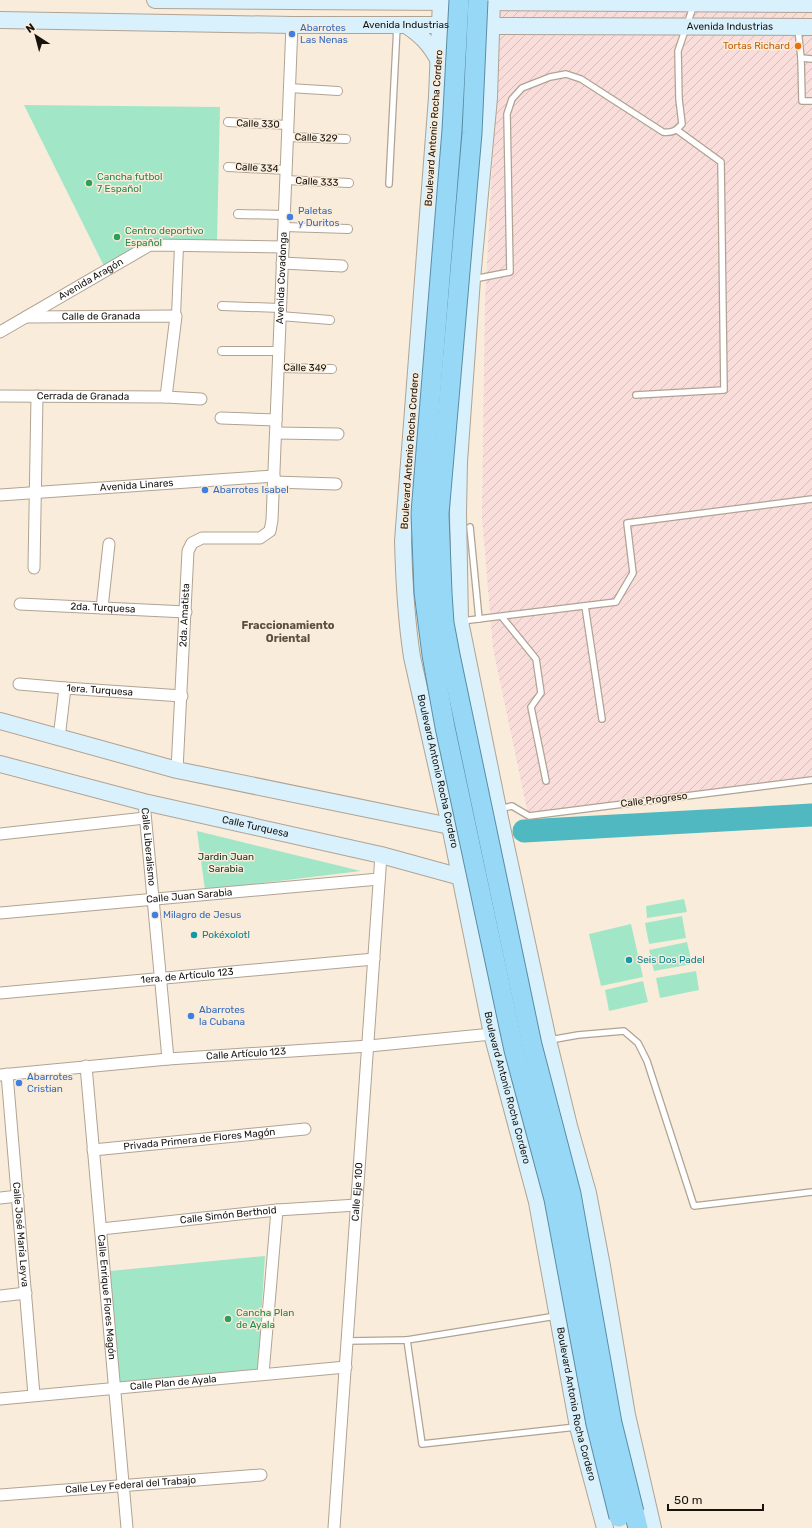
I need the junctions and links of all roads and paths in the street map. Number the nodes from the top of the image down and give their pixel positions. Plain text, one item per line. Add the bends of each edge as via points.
1 (155, 0) edge
2 (531, 0) edge
3 (401, 1) edge
4 (447, 1) edge
5 (488, 1) edge
6 (606, 1) edge
7 (695, 2) edge
8 (547, 3) junction
9 (812, 4) edge
10 (0, 20) edge
11 (292, 25) junction
12 (401, 25) junction
13 (439, 25) junction
14 (492, 26) junction
15 (532, 26) junction
16 (686, 26) junction
17 (805, 27) edge
18 (801, 58) junction
19 (812, 59) edge
20 (439, 61) junction
21 (490, 62) junction
22 (289, 88) junction
23 (338, 91) dead end
24 (437, 97) junction
25 (489, 98) junction
26 (812, 101) edge
27 (228, 122) dead end
28 (288, 125) junction
29 (677, 130) junction
30 (287, 137) junction
31 (346, 139) dead end
32 (228, 167) dead end
33 (286, 175) junction
34 (349, 183) dead end
35 (389, 184) dead end
36 (238, 214) dead end
37 (284, 215) junction
38 (284, 227) junction
39 (348, 229) dead end
40 (180, 246) junction
41 (283, 247) junction
42 (282, 263) junction
43 (342, 266) dead end
44 (472, 279) junction
45 (222, 306) dead end
46 (280, 312) junction
47 (176, 316) junction
48 (25, 317) junction
49 (330, 320) dead end
50 (0, 332) edge
51 (222, 350) dead end
52 (279, 351) junction
53 (278, 368) junction
54 (332, 369) dead end
55 (636, 395) dead end
56 (0, 396) edge
57 (37, 396) junction
58 (166, 397) junction
59 (201, 399) dead end
60 (221, 418) dead end
61 (276, 420) junction
62 (276, 433) junction
63 (338, 434) dead end
64 (274, 479) junction
65 (336, 484) dead end
66 (34, 493) junction
67 (0, 495) edge
68 (812, 499) edge
69 (470, 526) dead end
70 (270, 531) joint
71 (109, 544) dead end
72 (34, 568) dead end
73 (20, 604) dead end
74 (585, 606) junction
75 (102, 608) junction
76 (186, 612) junction
77 (502, 617) junction
78 (478, 620) junction
79 (462, 621) junction
80 (19, 684) dead end
81 (65, 688) junction
82 (182, 696) junction
83 (602, 720) dead end
84 (0, 721) edge
85 (59, 738) junction
86 (489, 763) junction
87 (0, 764) edge
88 (177, 770) junction
89 (438, 774) junction
90 (812, 780) edge
91 (546, 781) dead end
92 (144, 802) junction
93 (501, 812) junction
94 (145, 818) junction
95 (450, 826) junction
96 (0, 834) edge
97 (381, 855) junction
98 (511, 868) junction
99 (461, 877) junction
100 (379, 879) junction
101 (152, 899) junction
102 (0, 913) edge
103 (523, 925) junction
104 (471, 937) junction
105 (374, 959) junction
106 (160, 978) junction
107 (0, 993) edge
108 (492, 1034) junction
109 (548, 1040) junction
110 (369, 1046) junction
111 (168, 1059) junction
112 (86, 1066) junction
113 (4, 1074) edge
114 (306, 1129) dead end
115 (94, 1150) junction
116 (812, 1192) edge
117 (18, 1196) junction
118 (0, 1198) edge
119 (357, 1205) junction
120 (277, 1210) junction
121 (101, 1229) junction
122 (26, 1293) junction
123 (0, 1296) edge
124 (558, 1316) junction
125 (407, 1340) junction
126 (348, 1341) junction
127 (346, 1367) junction
128 (263, 1374) junction
129 (114, 1388) junction
130 (34, 1395) junction
131 (0, 1398) edge
132 (578, 1426) junction
133 (261, 1475) dead end
134 (123, 1486) junction
135 (0, 1495) edge
136 (624, 1523) edge
137 (127, 1528) edge
138 (334, 1528) edge
139 (653, 1528) edge

1 - 3 main road
2 - 8 main road
3 - 4 main road
4 - 5 main road
4 - 13 main road, Boulevard Antonio Rocha Cordero
4 - 136 highway, Boulevard Antonio Rocha Cordero, bridge via 452,130 421,513 427,622 445,727 514,1050 554,1199 596,1424
5 - 8 main road
5 - 14 main road
5 - 136 highway, bridge via 472,133 439,514 444,624 532,1046 571,1194 612,1423
6 - 7 main road
6 - 8 main road
7 - 9 main road
7 - 16 lane
10 - 11 main road, Avenida Industrias
11 - 12 main road, Avenida Industrias
11 - 22 street, Avenida Covadonga
12 - 13 main road, Avenida Industrias
12 - 20 main road via 425,39
12 - 35 lane
13 - 14 main road, Avenida Industrias
13 - 20 main road, Boulevard Antonio Rocha Cordero
14 - 15 main road, Avenida Industrias
14 - 21 main road
15 - 16 main road, Avenida Industrias
15 - 21 main road via 510,33 501,40
16 - 17 main road, Avenida Industrias
16 - 29 lane via 678,51 682,124
17 - 18 lane
18 - 19 lane
18 - 26 lane via 802,101
20 - 24 main road, Boulevard Antonio Rocha Cordero
21 - 25 main road
22 - 23 street
22 - 28 street, Avenida Covadonga
24 - 25 main road via 443,77 460,67 474,70 479,75
24 - 89 main road, Boulevard Antonio Rocha Cordero via 403,541 404,594 412,657
25 - 44 main road
27 - 28 street, Calle 330
28 - 30 street, Avenida Covadonga
29 - 44 lane via 671,133 663,132 581,79 566,74 522,88 512,99 507,114 510,272
29 - 55 lane via 721,162 724,390
30 - 31 street, Calle 329
30 - 33 street, Avenida Covadonga
32 - 33 street, Calle 334
33 - 34 street, Calle 333
33 - 37 street, Avenida Covadonga
36 - 37 street
37 - 38 street, Avenida Covadonga
38 - 39 street
38 - 41 street, Avenida Covadonga
40 - 41 street, Avenida Aragón
40 - 47 street
40 - 48 street, Avenida Aragón via 150,245
41 - 42 street, Avenida Covadonga
42 - 43 street
42 - 46 street, Avenida Covadonga
44 - 79 main road via 458,513
45 - 46 street
46 - 49 street
46 - 52 street, Avenida Covadonga
47 - 48 street, Calle de Granada
47 - 58 street
48 - 50 street, Avenida Aragón
51 - 52 street
52 - 53 street, Avenida Covadonga
53 - 54 street, Calle 349
53 - 61 street, Avenida Covadonga
56 - 57 street, Cerrada de Granada
57 - 58 street, Cerrada de Granada
57 - 66 street
58 - 59 street, Cerrada de Granada
60 - 61 street
61 - 62 street, Avenida Covadonga
62 - 63 street
62 - 64 street, Avenida Covadonga
64 - 65 street, Avenida Linares
64 - 66 street, Avenida Linares
64 - 70 street, Avenida Covadonga
66 - 67 street, Avenida Linares
66 - 72 street
68 - 74 lane via 627,523 633,573 616,602
69 - 78 lane
70 - 76 street, 2da. Amatista via 260,538 202,538 192,543 188,551
71 - 75 street
73 - 75 street, 2da. Turquesa
74 - 77 lane
74 - 83 lane
75 - 76 street, 2da. Turquesa
76 - 82 street, 2da. Amatista
77 - 78 lane
77 - 91 lane via 536,659 541,693 531,707
78 - 79 lane
79 - 86 main road
79 - 93 lane
80 - 81 street, 1era. Turquesa
81 - 82 street, 1era. Turquesa
81 - 85 street
82 - 88 street, 2da. Amatista
84 - 85 main road
85 - 88 main road
86 - 89 main road via 488,775 483,782 469,791 452,790
86 - 93 main road
87 - 92 main road, Calle Turquesa
88 - 95 main road
89 - 95 main road, Boulevard Antonio Rocha Cordero
90 - 93 lane, Calle Progreso via 529,816 512,806
92 - 94 street, Calle Liberalismo
92 - 97 main road, Calle Turquesa
93 - 95 main road
93 - 98 main road
94 - 96 street
94 - 101 street, Calle Liberalismo
95 - 99 main road, Boulevard Antonio Rocha Cordero
97 - 99 main road, Calle Turquesa
97 - 100 street, Calle Eje 100
98 - 99 main road, Calle Turquesa
98 - 103 main road
99 - 104 main road, Boulevard Antonio Rocha Cordero
100 - 101 street, Calle Juan Sarabia
100 - 105 street, Calle Eje 100
101 - 102 street, Calle Juan Sarabia
101 - 106 street, Calle Liberalismo
103 - 104 main road via 514,910 499,904 491,905 478,913 471,928
103 - 109 main road
104 - 108 main road, Boulevard Antonio Rocha Cordero
105 - 106 street, 1era. de Artículo 123
105 - 110 street, Calle Eje 100
106 - 107 street, 1era. de Artículo 123
106 - 111 street, Calle Liberalismo
108 - 110 street, Calle Artículo 123
108 - 124 main road, Boulevard Antonio Rocha Cordero via 537,1202
109 - 116 lane via 624,1030 638,1043 694,1206
109 - 139 main road via 588,1193 627,1415
110 - 111 street, Calle Artículo 123
110 - 119 street, Calle Eje 100
111 - 112 street, Calle Artículo 123
112 - 113 street, Calle Artículo 123
112 - 115 street, Calle Enrique Flores Magón
113 - 117 street, Calle José María Leyva
114 - 115 street, Privada Primera de Flores Magón
115 - 121 street, Calle Enrique Flores Magón
117 - 118 street
117 - 122 street, Calle José María Leyva
119 - 120 street, Calle Simón Berthold
119 - 126 street, Calle Eje 100
120 - 121 street, Calle Simón Berthold
120 - 128 street
121 - 129 street, Calle Enrique Flores Magón
122 - 123 street
122 - 130 street, Calle José María Leyva
124 - 125 lane
124 - 132 main road, Boulevard Antonio Rocha Cordero
125 - 126 lane
125 - 132 lane via 422,1444
126 - 127 street, Calle Eje 100
127 - 128 street, Calle Plan de Ayala
127 - 138 street, Calle Eje 100
128 - 129 street, Calle Plan de Ayala
129 - 130 street, Calle Plan de Ayala
129 - 134 street, Calle Enrique Flores Magón
130 - 131 street, Calle Plan de Ayala
132 - 136 main road, Boulevard Antonio Rocha Cordero
133 - 134 street, Calle Ley Federal del Trabajo
134 - 135 street, Calle Ley Federal del Trabajo
134 - 137 street, Calle Enrique Flores Magón

